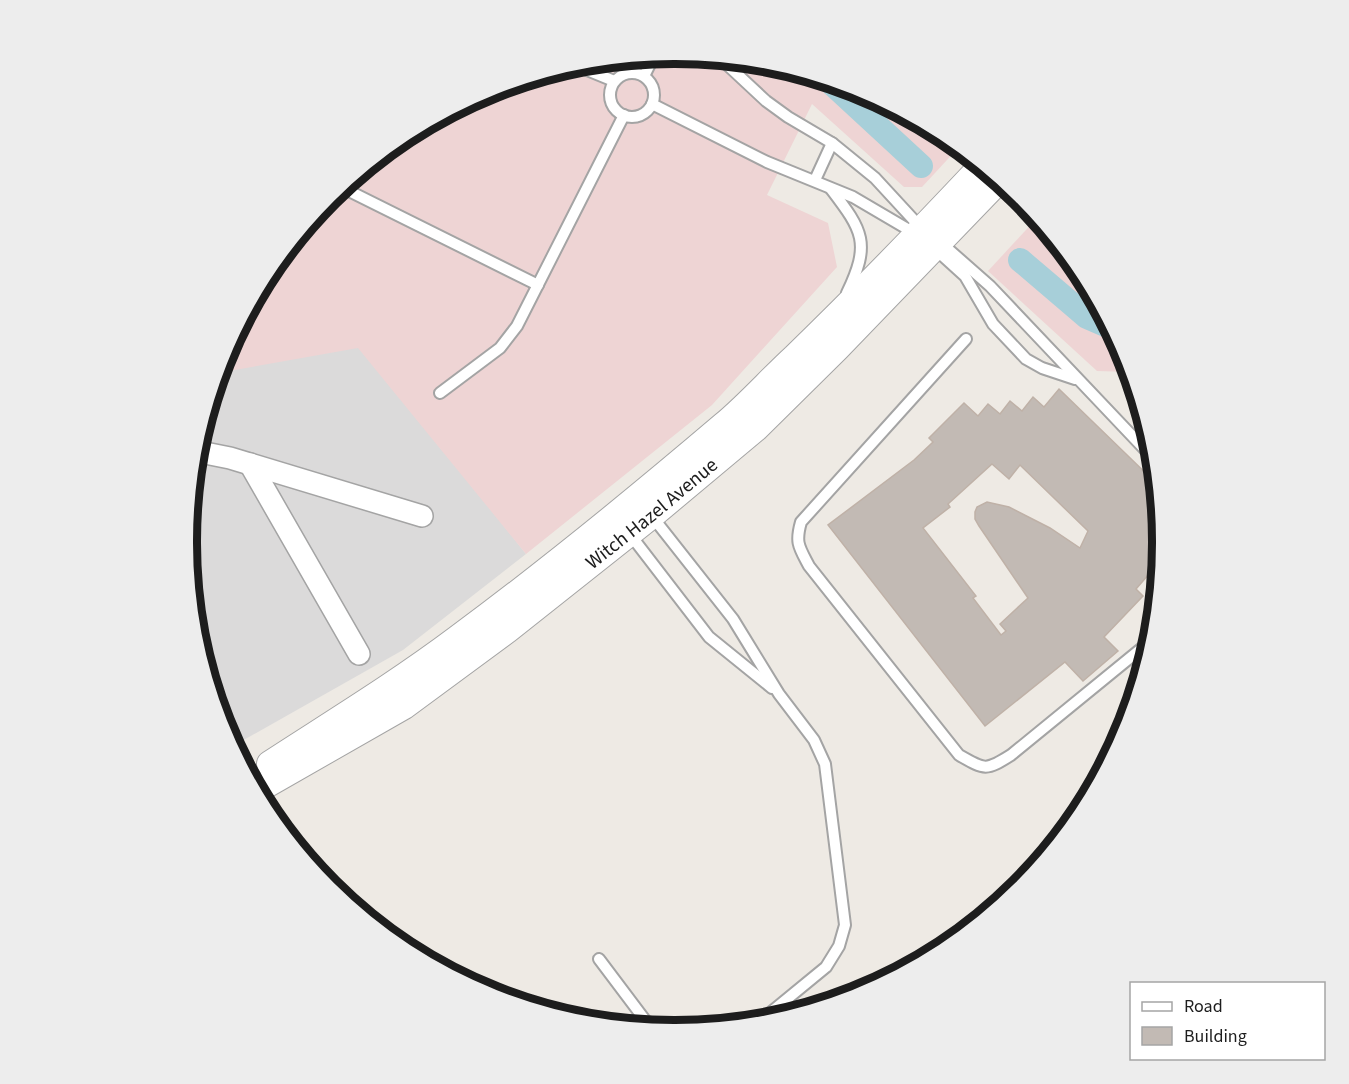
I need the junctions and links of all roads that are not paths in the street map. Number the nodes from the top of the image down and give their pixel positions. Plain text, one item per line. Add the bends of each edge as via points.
1 (649, 66) edge
2 (732, 69) edge
3 (592, 72) edge
4 (644, 76) junction
5 (614, 81) junction
6 (652, 104) junction
7 (624, 116) junction
8 (832, 143) junction
9 (977, 173) edge
10 (815, 180) junction
11 (992, 186) edge
12 (830, 189) junction
13 (350, 192) edge
14 (928, 238) junction
15 (538, 285) junction
16 (835, 318) junction
17 (966, 339) dead end
18 (1076, 379) junction
19 (440, 393) dead end
20 (1143, 447) edge
21 (205, 453) edge
22 (250, 464) junction
23 (645, 507) junction
24 (422, 516) dead end
25 (623, 524) junction
26 (1140, 650) edge
27 (359, 654) dead end
28 (779, 694) junction
29 (257, 773) edge
30 (264, 786) edge
31 (599, 959) dead end
32 (776, 1008) edge
33 (643, 1018) edge

1 - 4 lane
2 - 8 lane via 766,101
3 - 5 lane
4 - 5 lane via 628,72
4 - 6 lane via 654,89
5 - 7 lane via 610,97
6 - 7 lane via 640,116
6 - 10 lane via 767,162
7 - 15 lane
8 - 10 lane
8 - 14 lane via 875,178
9 - 14 street, Witch Hazel Avenue
10 - 12 lane
11 - 14 street, Witch Hazel Avenue
12 - 14 lane
12 - 16 lane via 856,222 861,242 856,274
13 - 15 lane
14 - 16 street, Witch Hazel Avenue
14 - 18 lane via 990,286
14 - 18 lane via 965,276 993,324 1026,359
14 - 23 street, Witch Hazel Avenue via 756,428
15 - 19 lane via 517,326 500,348
16 - 23 street, Witch Hazel Avenue via 725,424 682,459
17 - 26 lane via 801,522 797,537 809,566 959,755 980,767 993,766 1011,754
18 - 20 lane
21 - 22 street
22 - 24 street
22 - 27 street
23 - 25 street, Witch Hazel Avenue
23 - 28 lane via 733,619
25 - 28 lane via 710,637
25 - 29 street, Witch Hazel Avenue via 384,690
25 - 30 street, Witch Hazel Avenue via 507,630 404,706
28 - 32 lane via 814,740 825,764 844,925 839,946 826,967
31 - 33 lane

